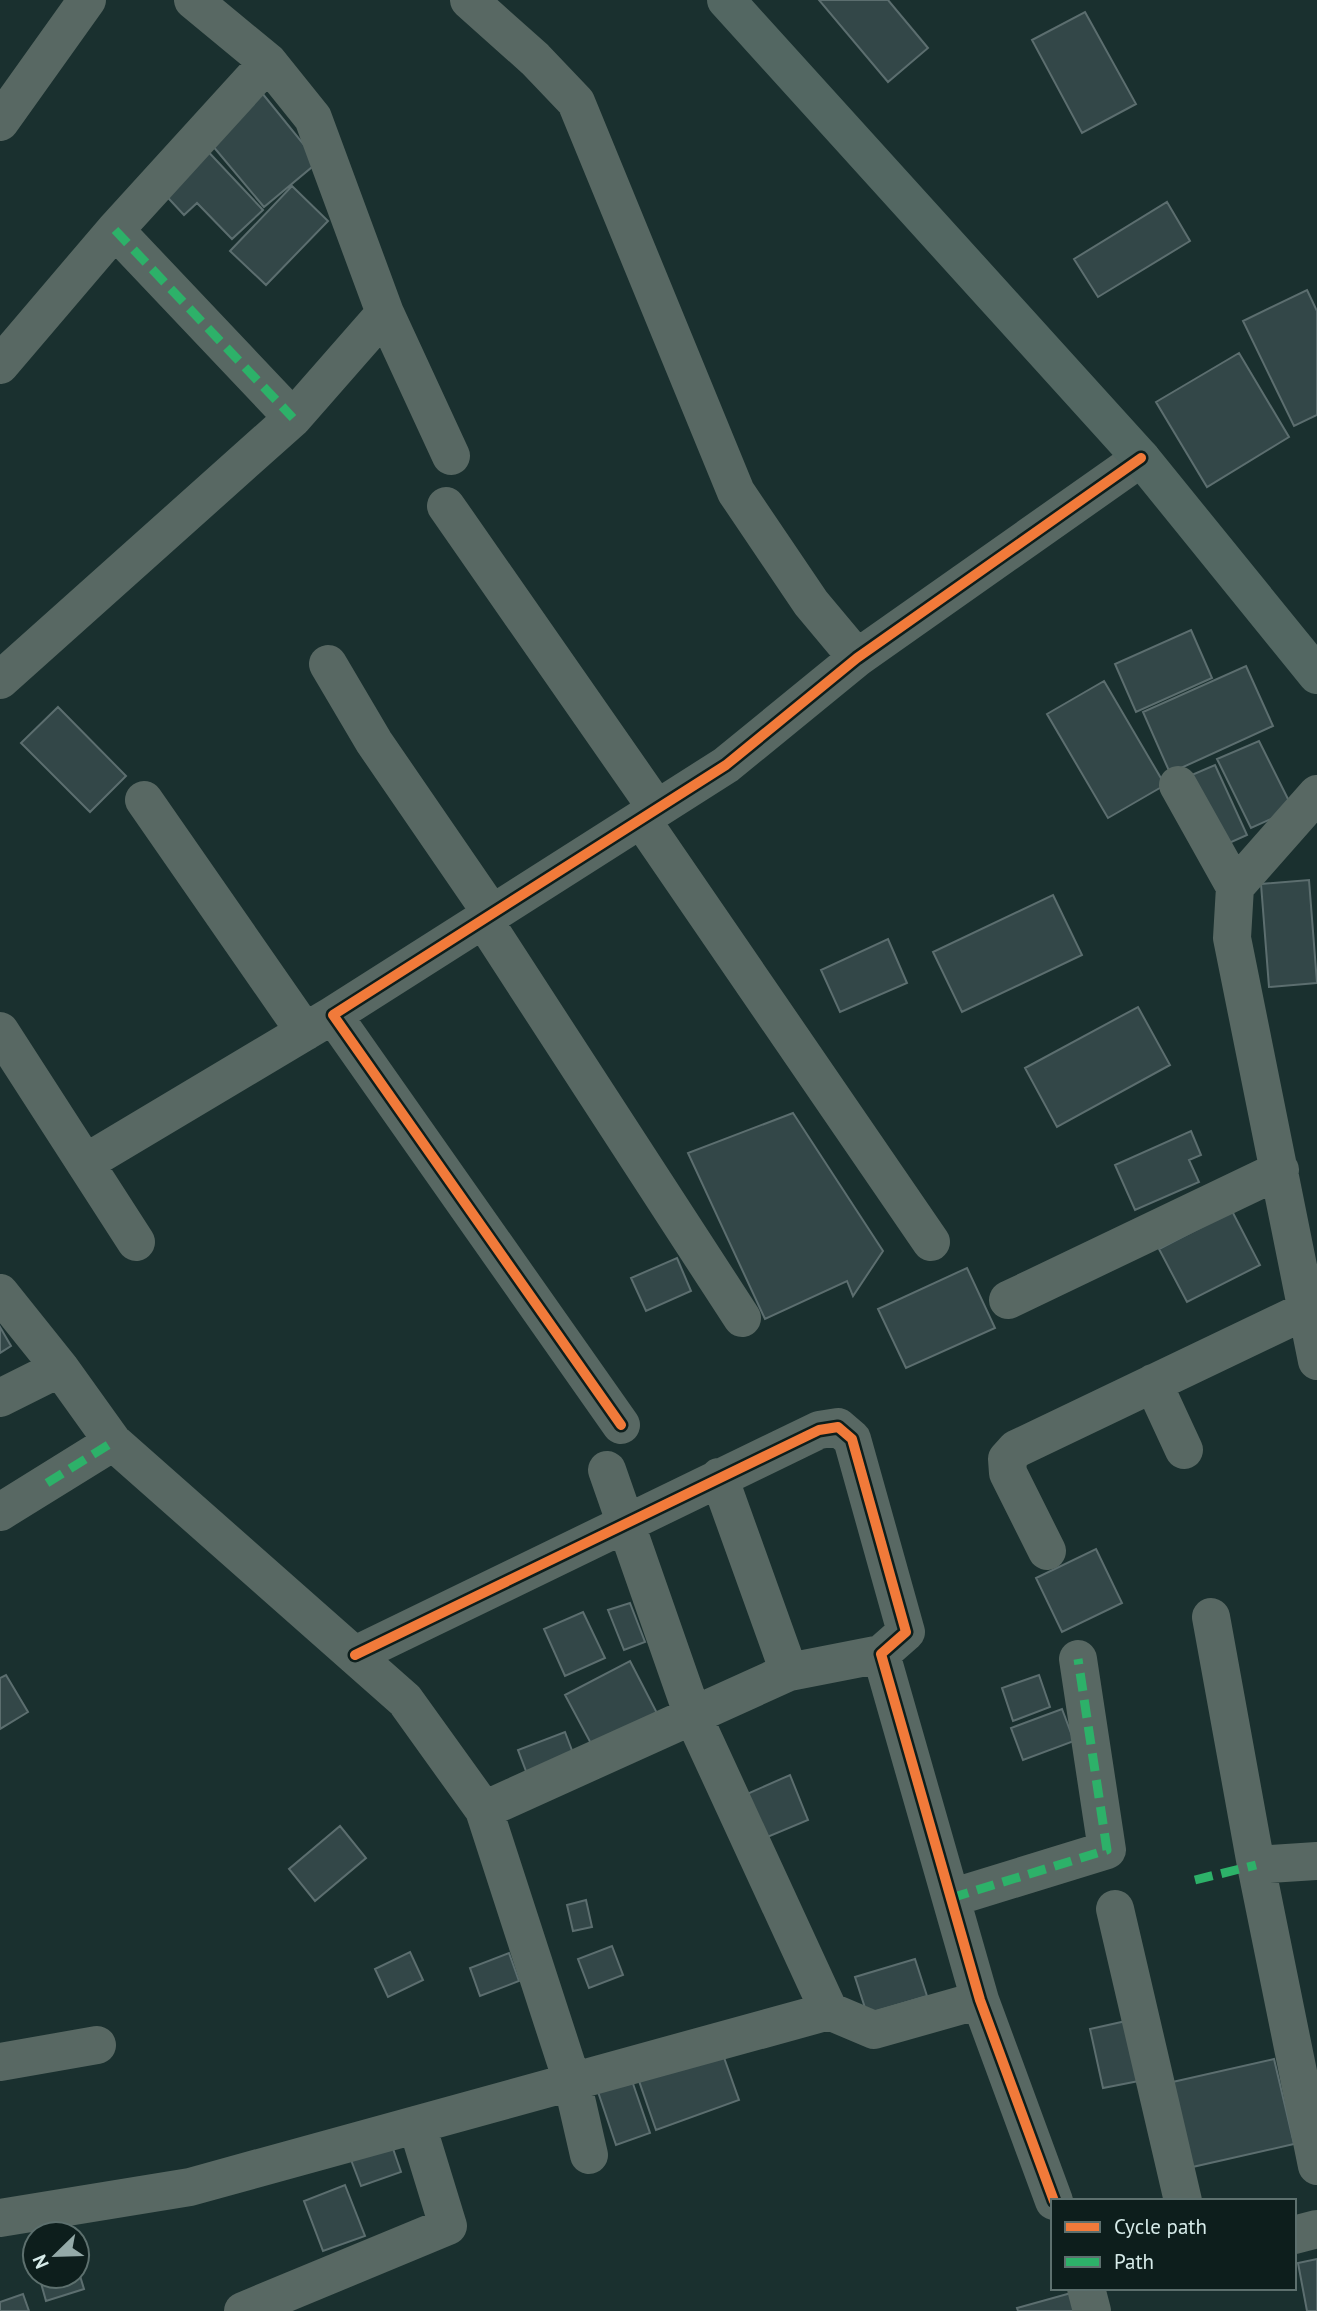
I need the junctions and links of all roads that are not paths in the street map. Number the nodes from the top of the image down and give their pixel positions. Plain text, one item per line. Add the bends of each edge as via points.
1 (87, 0) edge
2 (193, 0) edge
3 (469, 0) edge
4 (726, 0) edge
5 (268, 62) junction
6 (0, 122) edge
7 (115, 230) junction
8 (385, 313) junction
9 (0, 365) edge
10 (293, 418) junction
11 (451, 456) dead end
12 (1141, 458) junction
13 (446, 506) dead end
14 (857, 658) junction
15 (328, 664) dead end
16 (1317, 675) edge
17 (0, 680) edge
18 (1178, 785) dead end
19 (1317, 794) edge
20 (144, 800) dead end
21 (649, 814) junction
22 (1235, 887) junction
23 (488, 917) junction
24 (319, 1023) junction
25 (0, 1031) edge
26 (85, 1163) junction
27 (1280, 1170) junction
28 (136, 1242) dead end
29 (931, 1242) dead end
30 (0, 1293) edge
31 (1007, 1300) dead end
32 (1308, 1309) junction
33 (742, 1318) dead end
34 (1317, 1361) edge
35 (60, 1368) junction
36 (1153, 1382) junction
37 (0, 1398) edge
38 (621, 1425) dead end
39 (113, 1442) junction
40 (1184, 1450) dead end
41 (607, 1470) dead end
42 (719, 1477) junction
43 (0, 1512) edge
44 (627, 1521) junction
45 (1047, 1550) dead end
46 (1212, 1617) dead end
47 (881, 1654) junction
48 (355, 1656) junction
49 (1078, 1659) dead end
50 (789, 1672) junction
51 (693, 1716) junction
52 (484, 1810) junction
53 (1317, 1861) edge
54 (1256, 1865) junction
55 (951, 1898) junction
56 (1115, 1909) dead end
57 (980, 2000) junction
58 (829, 2011) junction
59 (97, 2045) dead end
60 (0, 2062) edge
61 (572, 2081) junction
62 (417, 2125) junction
63 (589, 2155) dead end
64 (1317, 2166) edge
65 (1053, 2199) edge
66 (1183, 2199) edge
67 (0, 2218) edge
68 (1317, 2228) edge
69 (1296, 2234) edge
70 (1087, 2290) edge
71 (243, 2311) edge
72 (1092, 2311) edge

1 - 6 street
2 - 5 street
3 - 14 street via 576,102 736,492 811,603
4 - 12 main road
5 - 7 street
5 - 8 street via 313,118
7 - 9 street
7 - 10 street
8 - 10 street
8 - 11 street
10 - 17 street
12 - 14 street
12 - 16 main road
13 - 21 street
14 - 21 street via 726,765
15 - 23 street
18 - 22 street
19 - 22 street
20 - 24 street
21 - 23 street
21 - 29 street
22 - 27 street via 1232,938
23 - 24 street
23 - 33 street
24 - 26 street
24 - 38 street
25 - 26 street
26 - 28 street
27 - 31 street
27 - 32 street
30 - 35 street
32 - 34 street
32 - 36 street
35 - 37 street
35 - 39 street
36 - 40 street
36 - 45 street via 1016,1449 1007,1459 1009,1473
39 - 43 street
39 - 48 street
41 - 44 street
42 - 44 street
42 - 47 street via 819,1430 838,1427 852,1439 906,1632
42 - 50 street
44 - 48 street
44 - 51 street
46 - 54 street
47 - 50 street
47 - 55 street
48 - 52 street via 405,1700
49 - 55 street via 1107,1850
50 - 51 street
51 - 52 street
51 - 58 street
52 - 61 street
53 - 54 street
54 - 64 street
55 - 57 street
56 - 66 street
57 - 58 street via 874,2030
57 - 65 street
58 - 61 street
59 - 60 street
61 - 62 street
61 - 63 street
62 - 67 street via 190,2187
62 - 71 street via 448,2226
68 - 69 street
70 - 72 street

